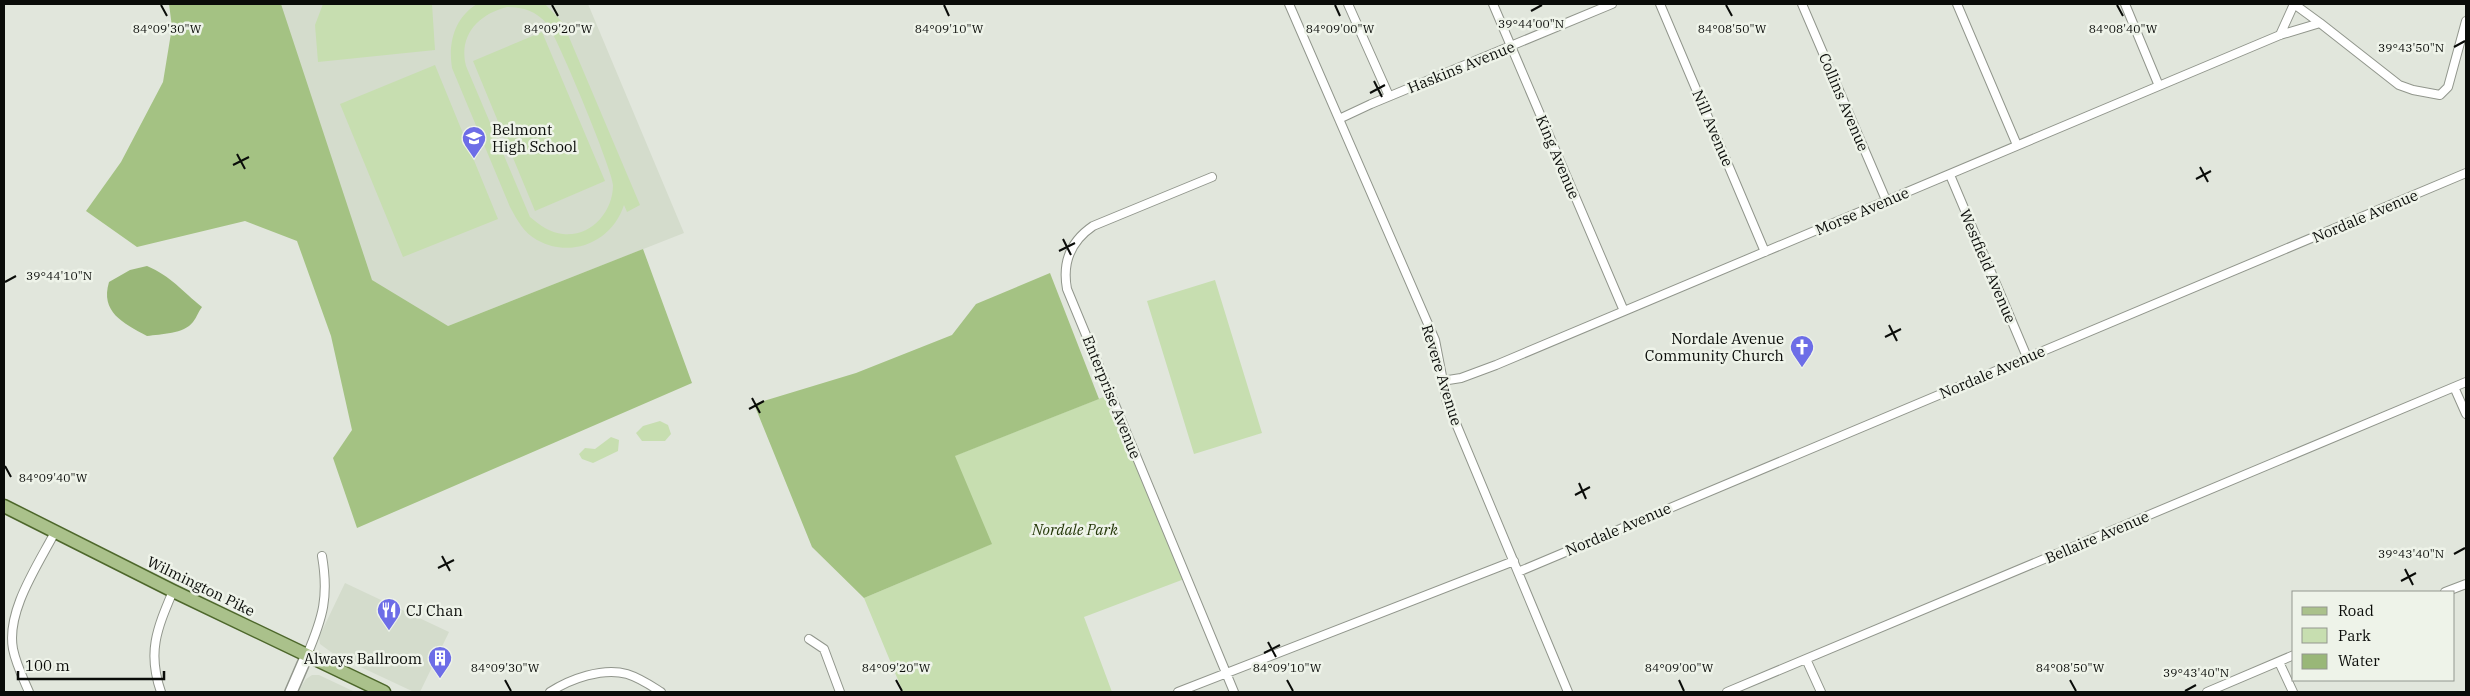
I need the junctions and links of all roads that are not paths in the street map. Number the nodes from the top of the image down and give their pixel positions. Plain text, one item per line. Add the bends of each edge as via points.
1 (1289, 4) edge
2 (1348, 4) edge
3 (1493, 4) edge
4 (1612, 4) edge
5 (1660, 4) edge
6 (1802, 4) edge
7 (1957, 4) edge
8 (2125, 4) edge
9 (2294, 4) edge
10 (2466, 21) edge
11 (2320, 23) junction
12 (2280, 35) junction
13 (1511, 47) junction
14 (2160, 86) junction
15 (1388, 96) junction
16 (1339, 119) junction
17 (2017, 146) junction
18 (2466, 174) edge
19 (1950, 175) junction
20 (1212, 177) dead end
21 (1886, 200) junction
22 (1765, 252) junction
23 (1624, 311) junction
24 (2027, 357) junction
25 (1442, 381) junction
26 (2466, 382) edge
27 (2454, 387) junction
28 (2466, 414) edge
29 (4, 506) edge
30 (55, 532) junction
31 (322, 556) dead end
32 (1514, 561) junction
33 (1518, 572) junction
34 (2466, 584) edge
35 (173, 591) junction
36 (2448, 591) edge
37 (809, 639) dead end
38 (307, 655) junction
39 (2292, 657) edge
40 (1806, 659) junction
41 (2279, 662) junction
42 (1226, 674) junction
43 (30, 692) edge
44 (161, 692) edge
45 (290, 692) edge
46 (384, 692) edge
47 (550, 692) edge
48 (662, 692) edge
49 (840, 692) edge
50 (1178, 692) edge
51 (1234, 692) edge
52 (1568, 692) edge
53 (1727, 692) edge
54 (1820, 692) edge
55 (2207, 692) edge
56 (2293, 692) edge

1 - 16 street, Revere Avenue
2 - 15 street
3 - 13 street, King Avenue
4 - 13 street, Haskins Avenue
5 - 22 street, Nill Avenue
6 - 21 street, Collins Avenue
7 - 17 street
8 - 14 street
9 - 11 street
9 - 12 street
10 - 11 street via 2448,88 2440,95 2398,85
11 - 12 street, Morse Avenue
12 - 14 street, Morse Avenue
13 - 15 street, Haskins Avenue
13 - 23 street, King Avenue
14 - 17 street, Morse Avenue
15 - 16 street, Haskins Avenue
16 - 25 street, Revere Avenue via 1435,340
17 - 19 street, Morse Avenue
18 - 24 street, Nordale Avenue
19 - 21 street, Morse Avenue
19 - 24 street, Westfield Avenue
20 - 42 street, Enterprise Avenue via 1093,226 1081,234 1068,256 1065,278
21 - 22 street, Morse Avenue
22 - 23 street, Morse Avenue
23 - 25 street, Morse Avenue via 1496,365 1461,378
24 - 33 street, Nordale Avenue
25 - 32 street, Revere Avenue via 1447,402
26 - 27 street, Bellaire Avenue
27 - 28 street
27 - 40 street, Bellaire Avenue
29 - 30 main road, Wilmington Pike
30 - 35 main road, Wilmington Pike
30 - 43 street via 13,620 16,662
31 - 38 street via 327,592 318,629
32 - 33 street, Revere Avenue
32 - 42 street
33 - 52 street, Revere Avenue
34 - 36 street
35 - 38 main road, Wilmington Pike
35 - 44 street via 155,641 154,666
37 - 49 street via 824,649
38 - 45 street
38 - 46 main road, Wilmington Pike
39 - 41 street
40 - 53 street, Bellaire Avenue
40 - 54 street
41 - 55 street
41 - 56 street
42 - 50 street
42 - 51 street, Enterprise Avenue
47 - 48 street via 582,678 615,672 639,678

